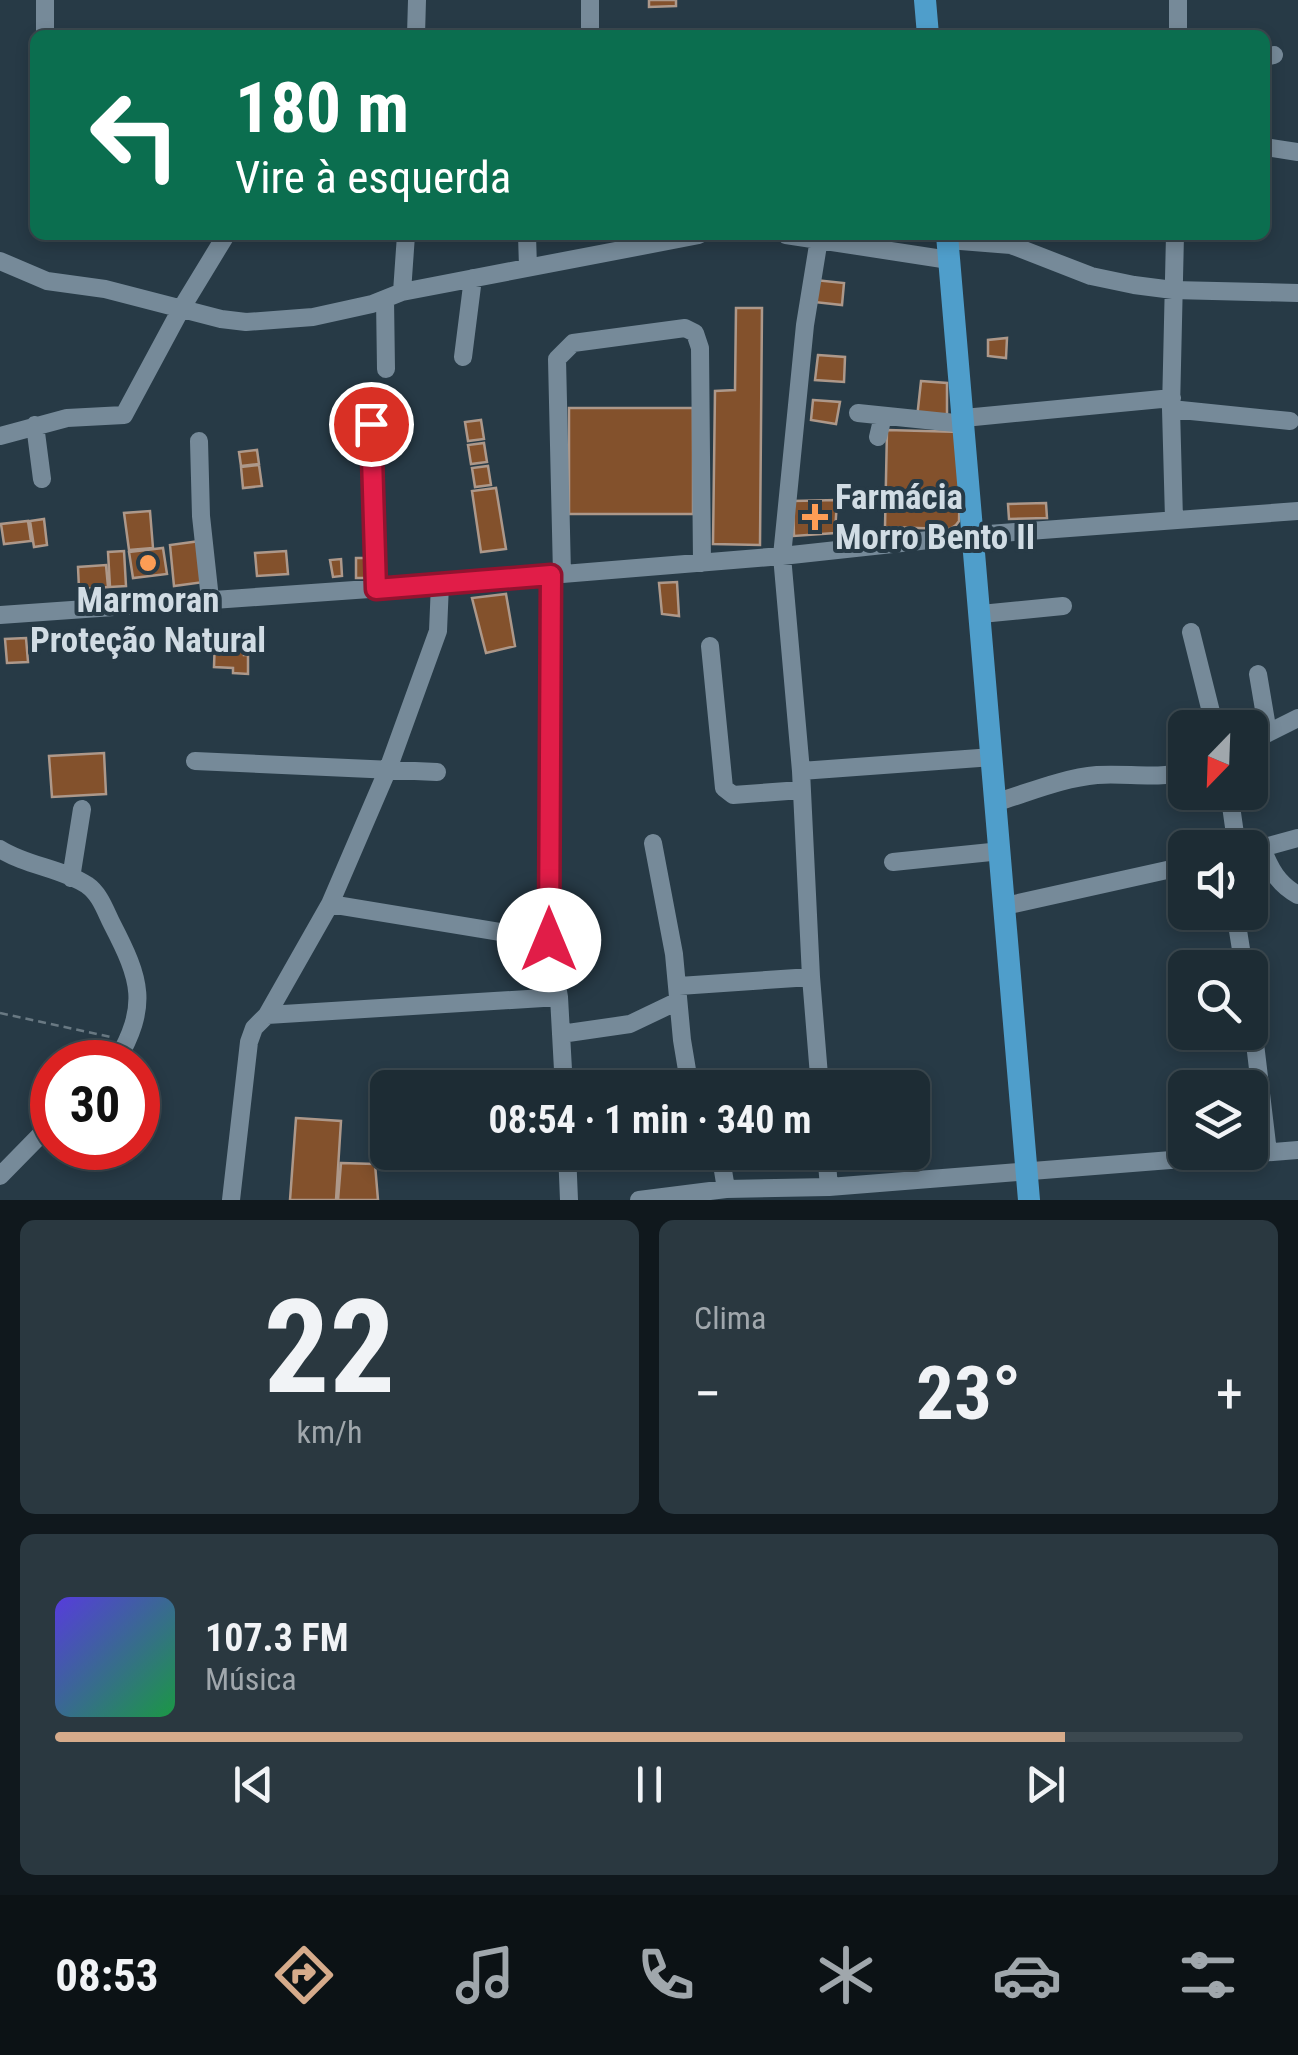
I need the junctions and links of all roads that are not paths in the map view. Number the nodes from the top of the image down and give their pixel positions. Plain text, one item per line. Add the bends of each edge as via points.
1 (45, 0) edge
2 (418, 0) edge
3 (590, 0) edge
4 (925, 0) edge
5 (1178, 0) edge
6 (46, 30) edge
7 (416, 30) edge
8 (590, 30) edge
9 (928, 30) edge
10 (1178, 30) edge
11 (1270, 148) edge
12 (1298, 152) edge
13 (223, 240) edge
14 (405, 240) edge
15 (527, 240) edge
16 (669, 240) edge
17 (819, 240) joint
18 (1175, 240) edge
19 (948, 245) edge
20 (0, 261) edge
21 (528, 268) junction
22 (473, 278) junction
23 (1173, 290) junction
24 (1298, 293) edge
25 (393, 295) junction
26 (181, 309) junction
27 (463, 358) dead end
28 (386, 369) dead end
29 (1172, 403) junction
30 (858, 413) dead end
31 (883, 416) junction
32 (964, 421) junction
33 (1290, 421) dead end
34 (371, 424) dead end
35 (34, 425) junction
36 (0, 436) edge
37 (878, 437) dead end
38 (199, 441) dead end
39 (42, 479) dead end
40 (1298, 510) edge
41 (1174, 519) junction
42 (975, 535) junction
43 (782, 556) junction
44 (702, 562) junction
45 (557, 575) junction
46 (440, 584) junction
47 (376, 589) junction
48 (210, 599) junction
49 (1063, 606) dead end
50 (981, 614) junction
51 (0, 616) edge
52 (1191, 632) dead end
53 (710, 646) dead end
54 (1258, 674) dead end
55 (1211, 710) edge
56 (1264, 710) edge
57 (1298, 718) edge
58 (1268, 733) edge
59 (993, 757) junction
60 (195, 762) dead end
61 (388, 769) junction
62 (437, 772) dead end
63 (1168, 775) edge
64 (801, 780) junction
65 (997, 802) junction
66 (82, 809) dead end
67 (1298, 838) edge
68 (653, 843) dead end
69 (1268, 846) edge
70 (0, 849) edge
71 (1001, 851) junction
72 (893, 862) dead end
73 (1268, 867) edge
74 (1168, 870) edge
75 (71, 878) junction
76 (1298, 896) edge
77 (330, 904) junction
78 (1005, 906) junction
79 (549, 940) junction
80 (810, 978) junction
81 (678, 994) junction
82 (559, 997) junction
83 (267, 1014) junction
84 (561, 1034) junction
85 (129, 1040) edge
86 (563, 1070) edge
87 (688, 1070) edge
88 (818, 1070) edge
89 (30, 1142) edge
90 (1298, 1150) edge
91 (1268, 1152) edge
92 (1168, 1160) edge
93 (568, 1170) edge
94 (723, 1170) edge
95 (828, 1170) edge
96 (1026, 1171) junction
97 (0, 1176) edge
98 (829, 1187) junction
99 (726, 1190) junction
100 (231, 1200) edge
101 (570, 1200) edge
102 (639, 1200) edge
103 (1029, 1200) edge

1 - 6 street
2 - 7 street
3 - 8 street
4 - 9 main road
5 - 10 street
11 - 12 street
13 - 26 street
14 - 25 street
15 - 21 street
16 - 21 street
17 - 19 street
17 - 43 street
18 - 23 street
19 - 23 street via 1011,245 1091,276
19 - 32 main road
20 - 26 street via 46,281
21 - 22 street
22 - 25 street
22 - 27 street
23 - 24 street
23 - 29 street
25 - 26 street via 314,317 272,320 221,319
25 - 28 street
26 - 35 street via 124,415
29 - 32 street
29 - 33 street
29 - 41 street
30 - 31 street
31 - 32 street
31 - 37 street
32 - 42 main road
34 - 47 street
35 - 36 street
35 - 39 street
38 - 48 street
40 - 41 street
41 - 42 street
42 - 43 street
42 - 50 main road
43 - 44 street
43 - 64 street
44 - 45 street
44 - 45 street via 700,348 685,328 573,342 557,360
45 - 46 street
45 - 79 street
46 - 47 street
46 - 61 street via 438,632
47 - 48 street
48 - 51 street
49 - 50 street
50 - 59 main road
52 - 55 street
53 - 64 street via 724,788 733,795
54 - 56 street
57 - 58 street
59 - 64 street
59 - 65 main road
60 - 61 street
61 - 62 street
61 - 77 street
63 - 65 street via 1074,778
64 - 80 street
65 - 71 main road
66 - 75 street
67 - 69 street
68 - 81 street
70 - 75 street
71 - 72 street
71 - 78 main road
73 - 76 street
74 - 78 street
75 - 85 street via 99,898 134,968 138,1015
77 - 79 street
77 - 83 street
78 - 96 main road
79 - 82 street
80 - 81 street
80 - 88 street
81 - 84 street via 630,1024
81 - 87 street
82 - 83 street
82 - 84 street
83 - 100 street via 250,1042
84 - 86 street
89 - 97 street
90 - 91 street
92 - 96 street
93 - 101 street
94 - 99 street
95 - 98 street
96 - 98 street
96 - 103 main road
98 - 99 street
99 - 102 street

